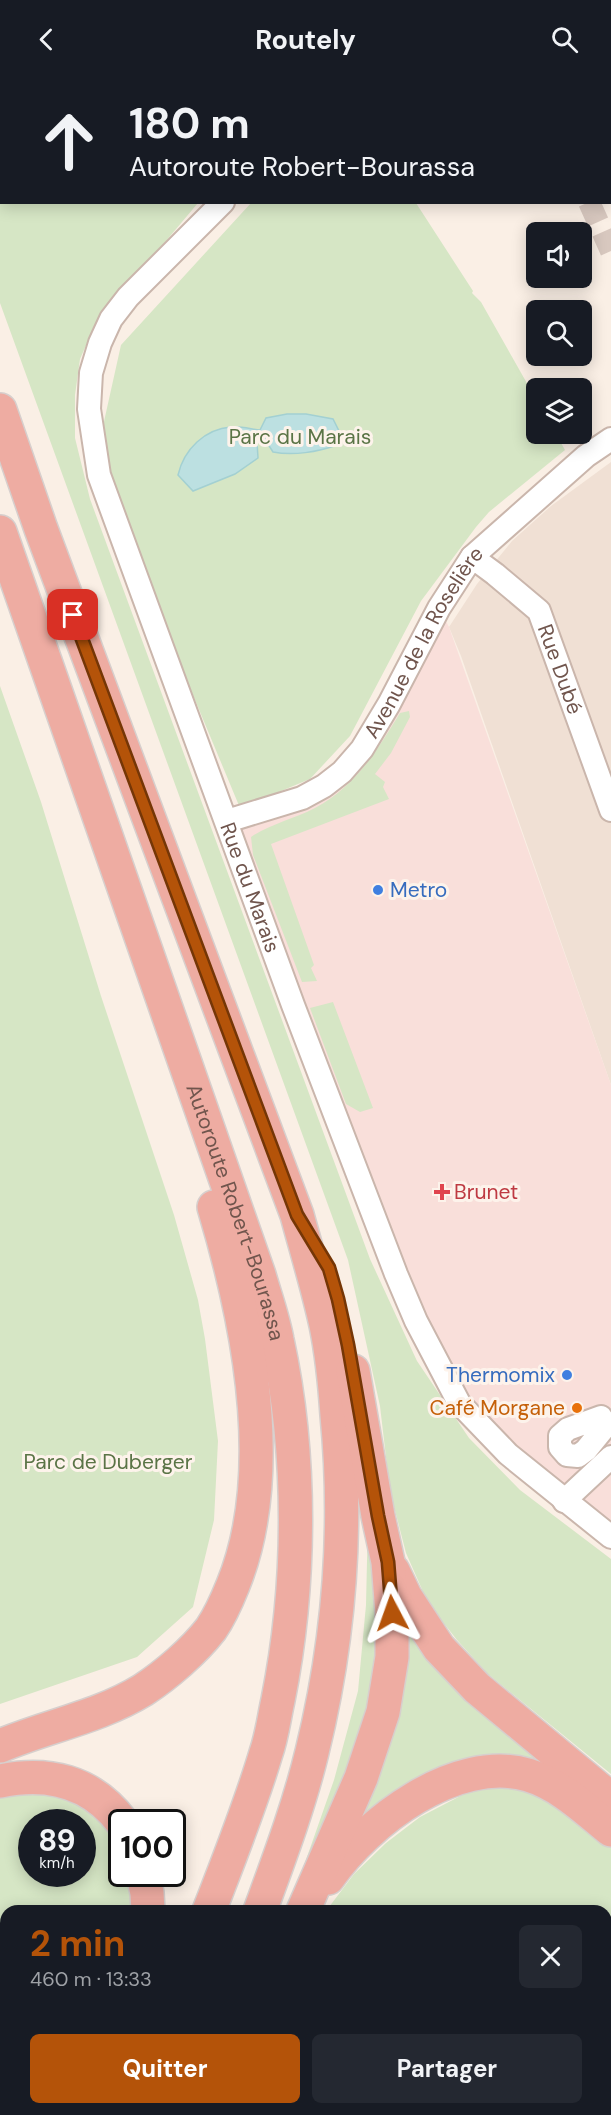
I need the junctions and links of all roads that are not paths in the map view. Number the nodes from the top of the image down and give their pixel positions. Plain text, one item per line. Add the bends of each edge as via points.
1 (221, 204) edge
2 (0, 410) edge
3 (611, 439) edge
4 (0, 532) edge
5 (472, 557) junction
6 (611, 810) edge
7 (227, 821) junction
8 (156, 978) junction
9 (297, 1215) junction
10 (611, 1457) edge
11 (564, 1501) junction
12 (611, 1538) edge
13 (388, 1562) junction
14 (0, 1746) edge
15 (0, 1781) edge
16 (611, 1799) edge
17 (110, 1809) edge
18 (611, 1830) edge
19 (145, 1887) edge
20 (147, 1905) edge
21 (211, 1905) edge
22 (262, 1905) edge
23 (307, 1905) edge
24 (308, 1905) edge

1 - 7 street, Rue du Marais via 111,319 91,373 89,409 99,475 108,503
2 - 9 highway
3 - 5 street, Avenue de la Roselière via 586,456
4 - 8 highway, Autoroute Robert-Bourassa
5 - 6 street, Rue Dubé via 539,611
5 - 7 street, Avenue de la Roselière via 439,608 389,704 342,772 302,798
7 - 11 street, Rue du Marais via 367,1200 440,1369 459,1403 508,1454
8 - 14 highway via 183,1104 243,1323 256,1447 251,1527 244,1560 227,1601 211,1629 175,1666 143,1689 106,1708
8 - 21 highway, Autoroute Robert-Bourassa via 274,1329 294,1479 294,1584 284,1670 267,1752
9 - 13 highway via 329,1268 338,1299
9 - 22 highway via 326,1326 342,1463 339,1594 327,1686 312,1754
10 - 11 street
11 - 12 street, Rue du Marais
13 - 16 highway via 439,1648 477,1688
13 - 23 highway via 392,1657 383,1712 361,1778
15 - 17 highway via 34,1776 54,1778 87,1791
18 - 24 highway via 549,1783 526,1775 467,1774 394,1811 361,1839
19 - 20 highway

